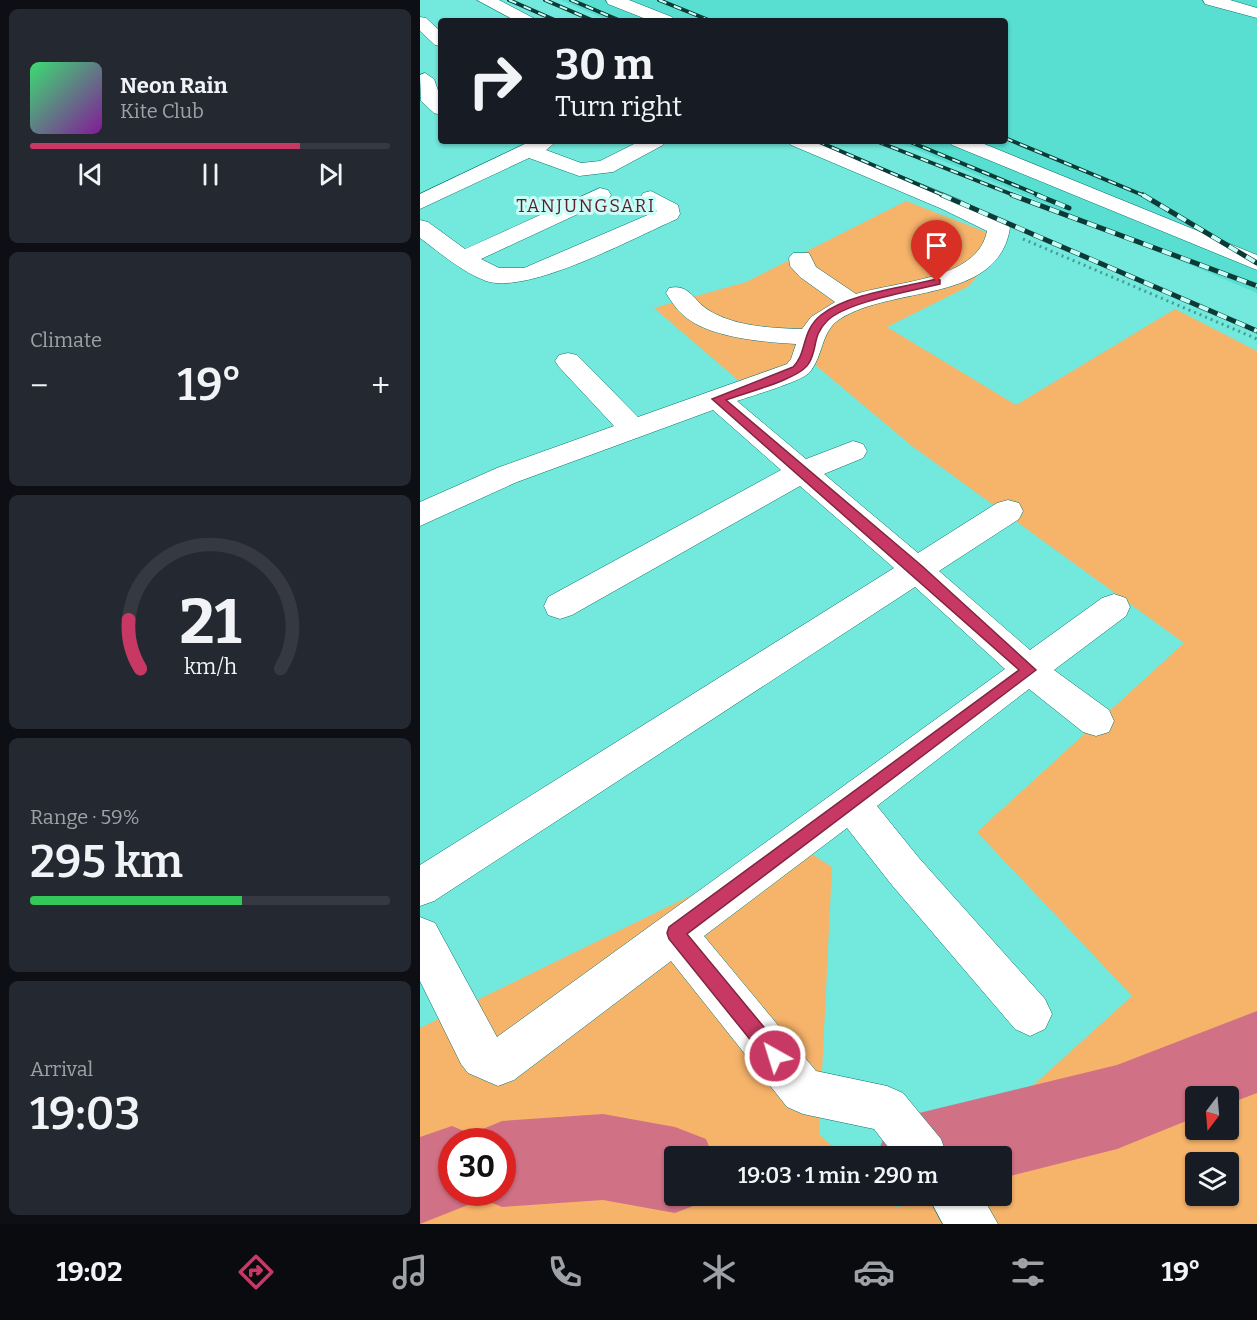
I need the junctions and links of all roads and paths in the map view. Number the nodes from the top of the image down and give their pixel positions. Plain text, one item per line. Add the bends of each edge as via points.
1 (485, 0) edge
2 (614, 0) edge
3 (1211, 0) edge
4 (1257, 14) edge
5 (524, 18) edge
6 (659, 18) edge
7 (420, 22) edge
8 (438, 39) edge
9 (429, 78) edge
10 (438, 107) edge
11 (651, 144) edge
12 (805, 144) edge
13 (966, 144) edge
14 (538, 146) edge
15 (600, 195) dead end
16 (651, 198) dead end
17 (420, 202) edge
18 (420, 226) edge
19 (999, 228) junction
20 (463, 258) junction
21 (801, 258) dead end
22 (1257, 263) edge
23 (678, 293) dead end
24 (852, 303) junction
25 (809, 337) junction
26 (1257, 339) edge
27 (568, 361) dead end
28 (717, 399) junction
29 (633, 429) junction
30 (853, 451) dead end
31 (803, 471) junction
32 (1008, 511) dead end
33 (420, 514) edge
34 (917, 570) junction
35 (560, 606) dead end
36 (1114, 607) dead end
37 (1029, 670) junction
38 (1096, 721) dead end
39 (851, 803) junction
40 (420, 887) edge
41 (675, 933) junction
42 (420, 937) edge
43 (1030, 1014) dead end
44 (916, 1146) edge
45 (960, 1206) edge
46 (973, 1224) edge

1 - 5 street
2 - 6 street
3 - 4 street
7 - 8 street
9 - 10 street via 431,101
11 - 14 street via 627,158 586,170 567,168
12 - 19 street
13 - 22 street
14 - 17 street
15 - 20 street
16 - 20 street via 670,210 669,214 530,274 493,275
18 - 20 street
19 - 24 street via 990,255 964,275
19 - 26 path
21 - 24 street via 802,267
23 - 25 street via 695,313 729,326
24 - 25 street via 824,318
25 - 28 street via 805,362 796,370
27 - 29 street
28 - 29 street
28 - 31 street
29 - 33 street via 507,475
30 - 31 street
31 - 34 street
31 - 35 street
32 - 34 street
34 - 37 street
34 - 40 street
36 - 37 street
37 - 38 street
37 - 39 street
39 - 41 street
39 - 43 street
41 - 42 street via 498,1064 477,1048
41 - 44 street via 804,1091 887,1109
45 - 46 street

